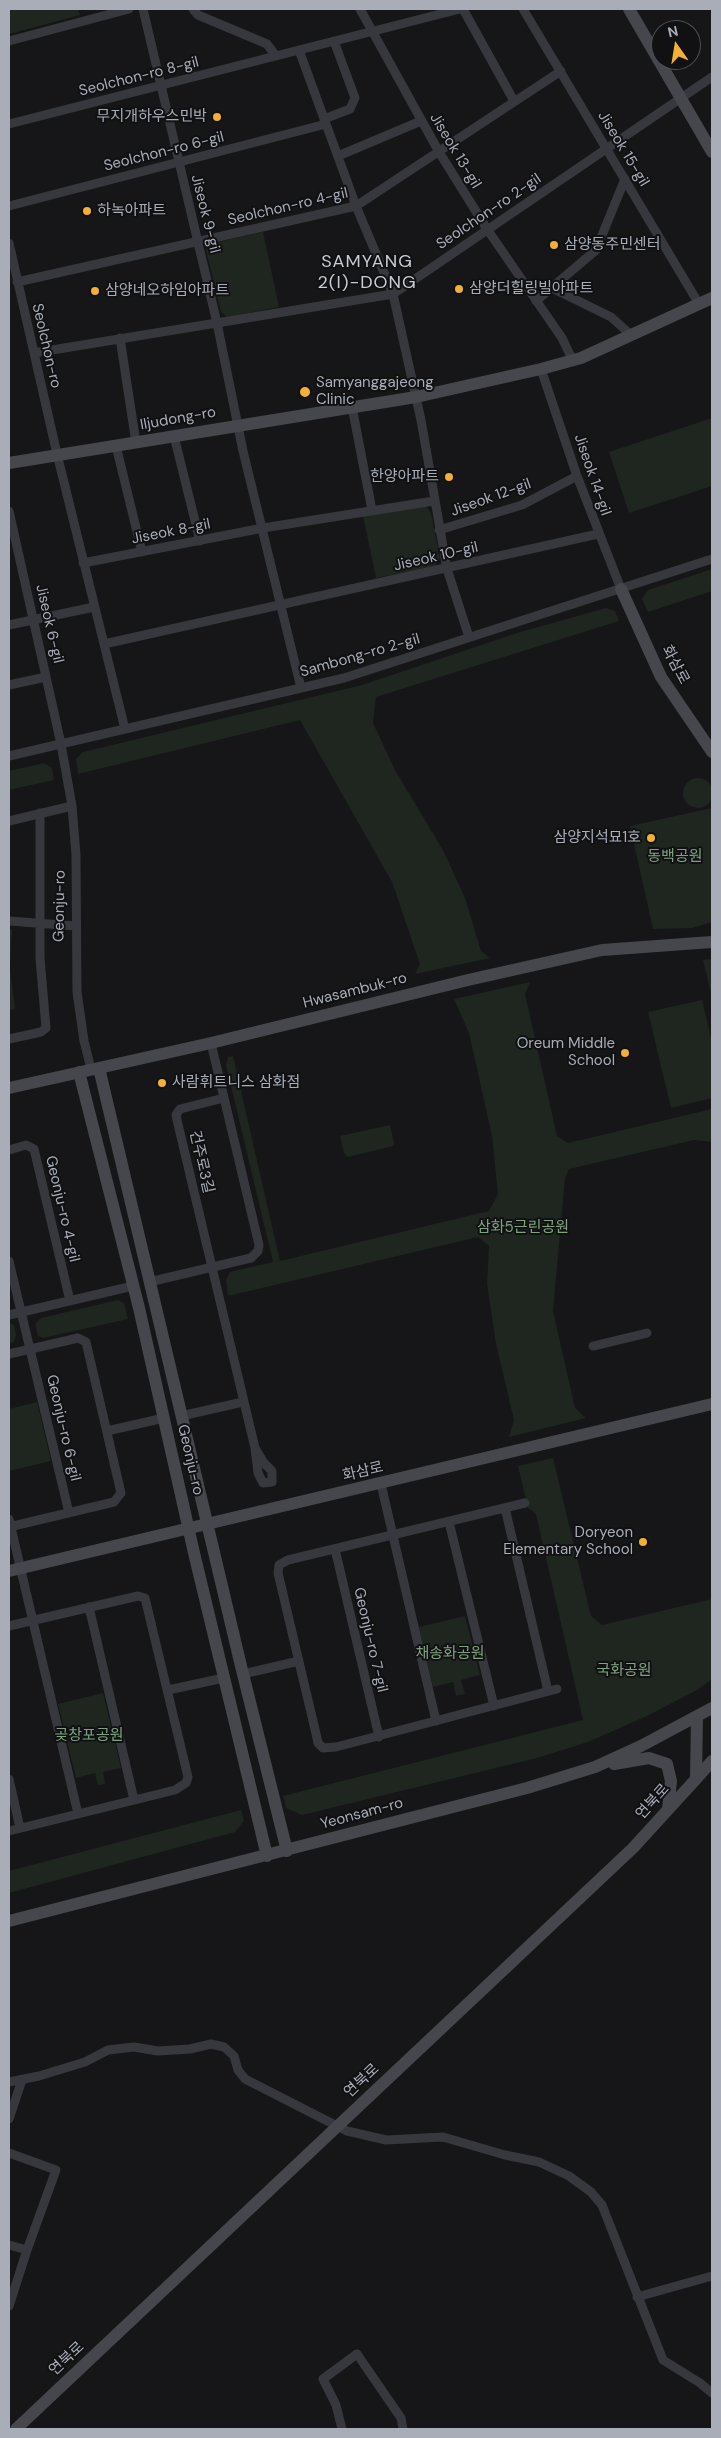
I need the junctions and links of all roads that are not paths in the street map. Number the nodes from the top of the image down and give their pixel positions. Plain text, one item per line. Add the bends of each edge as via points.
1 (129, 9) edge
2 (143, 9) edge
3 (193, 9) edge
4 (360, 9) edge
5 (462, 9) edge
6 (523, 9) edge
7 (629, 9) edge
8 (372, 31) junction
9 (9, 41) edge
10 (334, 41) junction
11 (300, 50) junction
12 (276, 56) junction
13 (561, 72) junction
14 (712, 77) edge
15 (161, 85) junction
16 (680, 98) junction
17 (514, 101) junction
18 (421, 121) junction
19 (325, 122) junction
20 (9, 124) edge
21 (607, 149) junction
22 (439, 152) junction
23 (712, 152) edge
24 (338, 156) junction
25 (178, 163) junction
26 (625, 179) junction
27 (9, 206) edge
28 (356, 206) junction
29 (487, 229) junction
30 (197, 242) junction
31 (9, 243) edge
32 (18, 282) junction
33 (552, 288) junction
34 (392, 294) junction
35 (712, 298) edge
36 (536, 301) junction
37 (699, 304) junction
38 (217, 323) junction
39 (631, 335) junction
40 (120, 338) junction
41 (34, 353) junction
42 (573, 361) junction
43 (541, 369) junction
44 (416, 397) junction
45 (352, 407) junction
46 (239, 425) junction
47 (174, 436) junction
48 (136, 443) junction
49 (116, 446) junction
50 (57, 454) junction
51 (9, 463) edge
52 (577, 476) junction
53 (434, 501) junction
54 (372, 510) junction
55 (9, 511) edge
56 (263, 528) junction
57 (440, 530) junction
58 (598, 534) junction
59 (200, 540) junction
60 (142, 552) junction
61 (19, 556) junction
62 (9, 559) edge
63 (712, 559) edge
64 (84, 563) junction
65 (447, 569) junction
66 (621, 589) junction
67 (94, 606) junction
68 (280, 606) junction
69 (34, 620) junction
70 (9, 625) edge
71 (469, 637) junction
72 (104, 644) junction
73 (46, 677) junction
74 (9, 685) edge
75 (302, 688) junction
76 (124, 729) junction
77 (61, 744) junction
78 (712, 752) edge
79 (9, 756) edge
80 (72, 806) junction
81 (40, 813) junction
82 (9, 821) edge
83 (9, 921) edge
84 (41, 924) junction
85 (76, 926) junction
86 (712, 942) edge
87 (9, 1039) edge
88 (211, 1043) junction
89 (90, 1070) junction
90 (9, 1088) edge
91 (224, 1098) junction
92 (96, 1140) junction
93 (9, 1150) edge
94 (124, 1175) junction
95 (9, 1261) edge
96 (212, 1267) junction
97 (149, 1282) junction
98 (133, 1286) junction
99 (70, 1300) junction
100 (20, 1312) junction
101 (9, 1315) edge
102 (647, 1333) dead end
103 (593, 1346) dead end
104 (30, 1350) junction
105 (9, 1354) edge
106 (243, 1402) junction
107 (712, 1404) edge
108 (181, 1416) junction
109 (164, 1418) junction
110 (107, 1431) junction
111 (255, 1448) dead end
112 (381, 1484) junction
113 (524, 1504) dead end
114 (505, 1508) junction
115 (69, 1513) junction
116 (449, 1522) junction
117 (9, 1525) edge
118 (208, 1525) junction
119 (189, 1529) junction
120 (392, 1535) junction
121 (335, 1549) junction
122 (15, 1570) edge
123 (90, 1607) junction
124 (33, 1620) junction
125 (9, 1626) edge
126 (299, 1661) junction
127 (243, 1674) junction
128 (224, 1678) junction
129 (168, 1690) junction
130 (494, 1706) junction
131 (712, 1708) edge
132 (697, 1717) junction
133 (436, 1721) junction
134 (379, 1737) junction
135 (712, 1761) edge
136 (595, 1767) junction
137 (9, 1779) edge
138 (696, 1779) junction
139 (134, 1800) junction
140 (668, 1810) junction
141 (78, 1814) junction
142 (20, 1828) junction
143 (9, 1831) edge
144 (288, 1851) junction
145 (267, 1856) junction
146 (9, 1921) edge
147 (22, 2080) junction
148 (9, 2082) edge
149 (9, 2119) edge
150 (337, 2126) junction
151 (9, 2153) edge
152 (9, 2245) edge
153 (27, 2250) junction
154 (712, 2276) edge
155 (638, 2297) junction
156 (9, 2306) edge
157 (712, 2393) edge
158 (16, 2429) edge
159 (342, 2429) edge
160 (403, 2429) edge

1 - 9 street
2 - 15 street, Jiseok 9-gil
3 - 12 street via 198,15 267,44
4 - 8 street, Jiseok 13-gil
5 - 8 street, Seolchon-ro 8-gil
5 - 17 street, Seolchon-ro 8-gil
6 - 13 street, Jiseok 15-gil
7 - 16 street
8 - 10 street, Seolchon-ro 8-gil
8 - 18 street, Jiseok 13-gil
10 - 11 street, Seolchon-ro 8-gil
10 - 19 street, Seolchon-ro 6-gil via 355,98 350,109
11 - 12 street, Seolchon-ro 8-gil
11 - 19 street, Jiseok 12-gil
12 - 15 street, Seolchon-ro 8-gil
13 - 17 street, Seolchon-ro 4-gil
13 - 21 street, Jiseok 15-gil
14 - 16 street, Seolchon-ro 2-gil
15 - 20 street, Seolchon-ro 8-gil
15 - 25 street, Jiseok 9-gil
16 - 21 street, Seolchon-ro 2-gil
16 - 23 street
17 - 22 street, Seolchon-ro 4-gil
18 - 22 street, Jiseok 13-gil
18 - 24 street
19 - 24 street, Jiseok 12-gil
19 - 25 street, Seolchon-ro 6-gil
21 - 26 street, Jiseok 15-gil
21 - 29 street, Seolchon-ro 2-gil
22 - 28 street, Seolchon-ro 4-gil
22 - 29 street, Jiseok 13-gil
24 - 28 street, Jiseok 12-gil
25 - 27 street, Seolchon-ro 6-gil
25 - 30 street, Jiseok 9-gil
26 - 33 street via 596,250
26 - 37 street, Jiseok 15-gil
28 - 30 street, Seolchon-ro 4-gil
28 - 34 street, Jiseok 12-gil
29 - 34 street, Seolchon-ro 2-gil
29 - 36 street, Jiseok 13-gil
30 - 32 street, Seolchon-ro 4-gil
30 - 38 street, Jiseok 9-gil
31 - 32 street, Seolchon-ro
32 - 41 street, Seolchon-ro
33 - 36 street
33 - 39 street via 611,317
34 - 38 street, Seolchon-ro 2-gil
34 - 44 street, Jiseok 12-gil
35 - 37 street, Iljudong-ro
36 - 42 street, Jiseok 13-gil via 562,338
37 - 39 street, Iljudong-ro
38 - 40 street, Seolchon-ro 2-gil
38 - 46 street, Jiseok 9-gil
39 - 42 street, Iljudong-ro
40 - 41 street, Seolchon-ro 2-gil
40 - 48 street
41 - 50 street, Seolchon-ro
42 - 43 street, Iljudong-ro
43 - 44 street, Iljudong-ro
43 - 52 street, Jiseok 14-gil
44 - 45 street, Iljudong-ro
44 - 53 street, Jiseok 12-gil
45 - 46 street, Iljudong-ro
45 - 54 street
46 - 47 street, Iljudong-ro
46 - 56 street
47 - 48 street, Iljudong-ro
47 - 59 street
48 - 49 street, Iljudong-ro
49 - 50 street, Iljudong-ro
49 - 60 street
50 - 51 street, Iljudong-ro
50 - 64 street
52 - 57 street, Jiseok 12-gil via 522,505
52 - 58 street, Jiseok 14-gil
53 - 54 street
53 - 57 street, Jiseok 12-gil
54 - 56 street
55 - 61 street, Jiseok 6-gil
56 - 59 street, Jiseok 8-gil
56 - 68 street
57 - 65 street, Jiseok 12-gil
58 - 65 street, Jiseok 10-gil
58 - 66 street, Jiseok 14-gil
59 - 60 street, Jiseok 8-gil
60 - 64 street, Jiseok 8-gil
61 - 62 street
61 - 69 street, Jiseok 6-gil
63 - 66 street, Sambong-ro 2-gil
64 - 67 street
65 - 68 street, Jiseok 10-gil
65 - 71 street, Jiseok 12-gil
66 - 71 street, Sambong-ro 2-gil
66 - 78 street, 화삼로 via 661,677
67 - 69 street
67 - 72 street
68 - 72 street
68 - 75 street
69 - 70 street
69 - 73 street, Jiseok 6-gil
71 - 75 street, Sambong-ro 2-gil via 380,667
72 - 76 street
73 - 74 street
73 - 77 street, Jiseok 6-gil
75 - 76 street, Sambong-ro 2-gil
76 - 77 street, Sambong-ro 2-gil
77 - 79 street, Sambong-ro 2-gil
77 - 80 street, Geonju-ro
80 - 81 street
80 - 85 street, Geonju-ro
81 - 82 street
81 - 84 street
83 - 84 street
84 - 85 street
84 - 87 street via 46,1028
85 - 89 street, Geonju-ro via 78,1008
86 - 88 street, Hwasambuk-ro via 602,950
88 - 89 street, Hwasambuk-ro
88 - 91 street
89 - 90 street, Hwasambuk-ro
89 - 92 street, Geonju-ro
89 - 94 street, Geonju-ro
91 - 96 street via 259,1248 255,1257
91 - 96 street, 건주로3길 via 180,1109 176,1115
92 - 94 street via 97,1119 100,1117
92 - 98 street, Geonju-ro
93 - 99 street, Geonju-ro 4-gil via 26,1145 34,1149
94 - 97 street, Geonju-ro
95 - 100 street
96 - 97 street
96 - 106 street, 건주로3길
97 - 108 street, Geonju-ro
98 - 99 street
98 - 109 street, Geonju-ro
99 - 100 street
100 - 101 street
100 - 104 street, Geonju-ro 6-gil
102 - 103 street
104 - 105 street
104 - 110 street via 78,1338 86,1342
104 - 115 street, Geonju-ro 6-gil
106 - 108 street
106 - 111 street, 건주로3길
107 - 112 street, 화삼로
108 - 118 street, Geonju-ro
109 - 110 street
109 - 119 street, Geonju-ro
110 - 115 street via 121,1496 114,1502
112 - 118 street, 화삼로
112 - 120 street
113 - 114 street
114 - 116 street
114 - 130 street via 553,1690
115 - 117 street
116 - 120 street
116 - 130 street
117 - 122 street
118 - 119 street, 화삼로
118 - 127 street, Geonju-ro
119 - 122 street, 화삼로
119 - 128 street, Geonju-ro
120 - 121 street
120 - 133 street
121 - 126 street via 288,1560 278,1567
121 - 134 street, Geonju-ro 7-gil
122 - 124 street
123 - 124 street
123 - 129 street via 138,1596 145,1598
123 - 139 street
124 - 125 street
124 - 141 street
126 - 127 street
126 - 134 street via 321,1747 332,1748
127 - 144 street, Geonju-ro
128 - 129 street
128 - 145 street, Geonju-ro
129 - 139 street via 187,1781 175,1790
130 - 133 street
131 - 132 street, Yeonsam-ro
132 - 136 street, Yeonsam-ro
132 - 138 street
133 - 134 street
135 - 138 street, 연북로
136 - 140 street via 649,1758 667,1764 671,1781
136 - 144 street, Yeonsam-ro
137 - 142 street
138 - 140 street, 연북로
139 - 141 street
140 - 150 street, 연북로 via 633,1848
141 - 142 street
142 - 143 street
144 - 145 street, Yeonsam-ro
145 - 146 street, Yeonsam-ro
147 - 148 street
147 - 149 street
147 - 150 street via 85,2062 108,2050 134,2047 158,2051 211,2044 224,2047 234,2056 238,2070 246,2080
150 - 155 street via 386,2140 443,2137 505,2156 539,2162 569,2176 591,2192 602,2205
150 - 158 street, 연북로
151 - 153 street via 56,2170
152 - 153 street
153 - 156 street
154 - 155 street
155 - 157 street via 662,2360
159 - 160 street via 336,2405 322,2379 358,2354 401,2418

